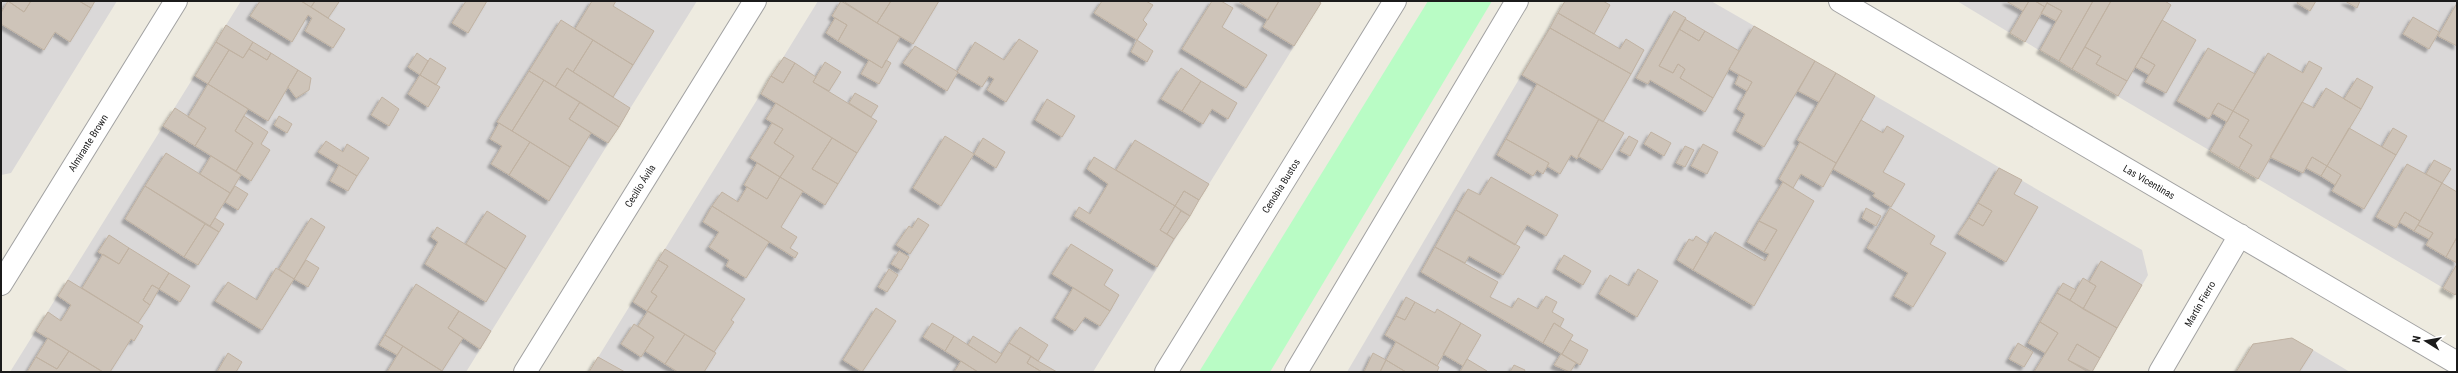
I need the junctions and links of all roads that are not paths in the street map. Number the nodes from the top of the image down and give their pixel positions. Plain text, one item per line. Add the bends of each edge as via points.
1 (176, 1) edge
2 (755, 1) edge
3 (1395, 1) edge
4 (1517, 1) edge
5 (1840, 1) edge
6 (2240, 235) junction
7 (7, 262) edge
8 (1, 284) edge
9 (2457, 363) edge
10 (525, 372) edge
11 (1166, 372) edge
12 (1296, 372) edge
13 (2160, 372) edge

1 - 7 street, Almirante Brown
2 - 10 street, Cecilio Ávila
3 - 11 street, Cenobia Bustos
4 - 12 street
5 - 6 street, Las Vicentinas
6 - 9 street, Las Vicentinas
6 - 13 street, Martín Fierro
7 - 8 street, Almirante Brown

